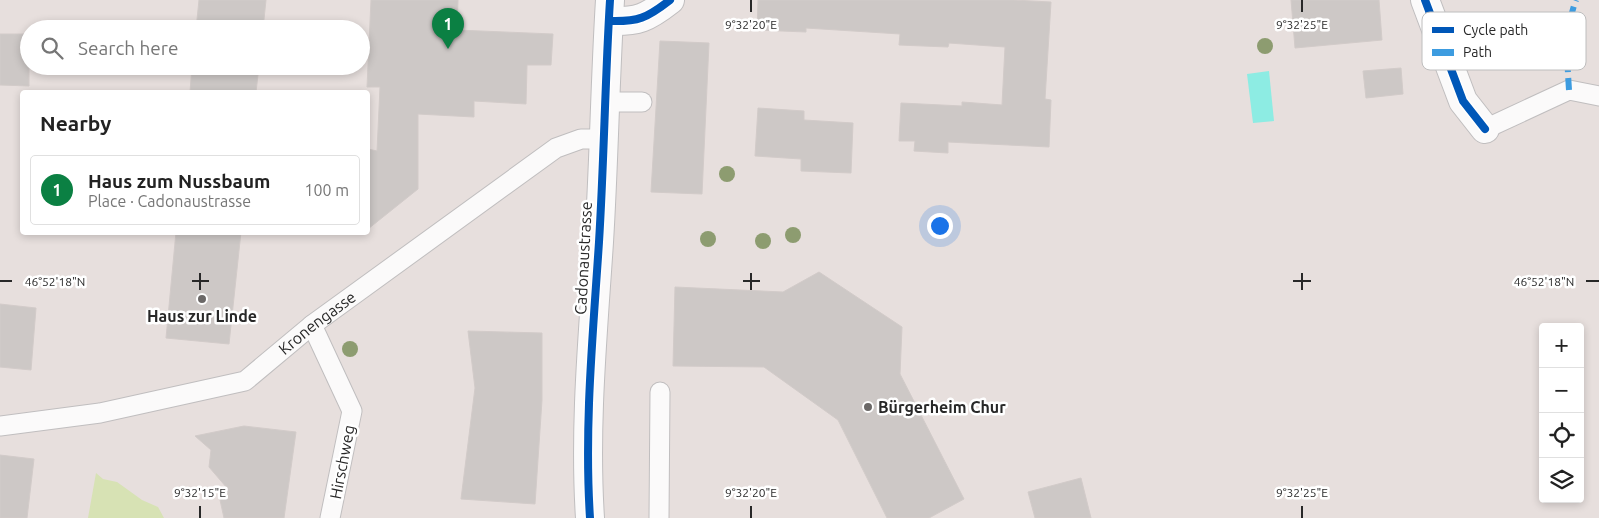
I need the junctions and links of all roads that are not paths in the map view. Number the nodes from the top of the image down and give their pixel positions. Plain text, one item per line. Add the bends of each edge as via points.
1 (670, 0) edge
2 (1424, 0) edge
3 (609, 11) edge
4 (1429, 12) edge
5 (1451, 70) edge
6 (1599, 96) edge
7 (605, 102) junction
8 (642, 102) dead end
9 (1485, 129) joint
10 (603, 140) junction
11 (312, 325) junction
12 (660, 392) dead end
13 (0, 426) edge
14 (330, 518) edge
15 (590, 518) edge
16 (659, 518) edge

1 - 3 street via 653,13 629,22
2 - 4 street
3 - 7 street, Cadonaustrasse
5 - 9 street via 1463,101
6 - 9 lane via 1569,90
7 - 8 lane
7 - 10 street, Cadonaustrasse
10 - 11 lane, Kronengasse via 581,140 556,148
10 - 15 street, Cadonaustrasse via 588,412
11 - 13 lane, Kronengasse via 245,381 100,413
11 - 14 lane, Hirschweg via 352,411
12 - 16 lane

